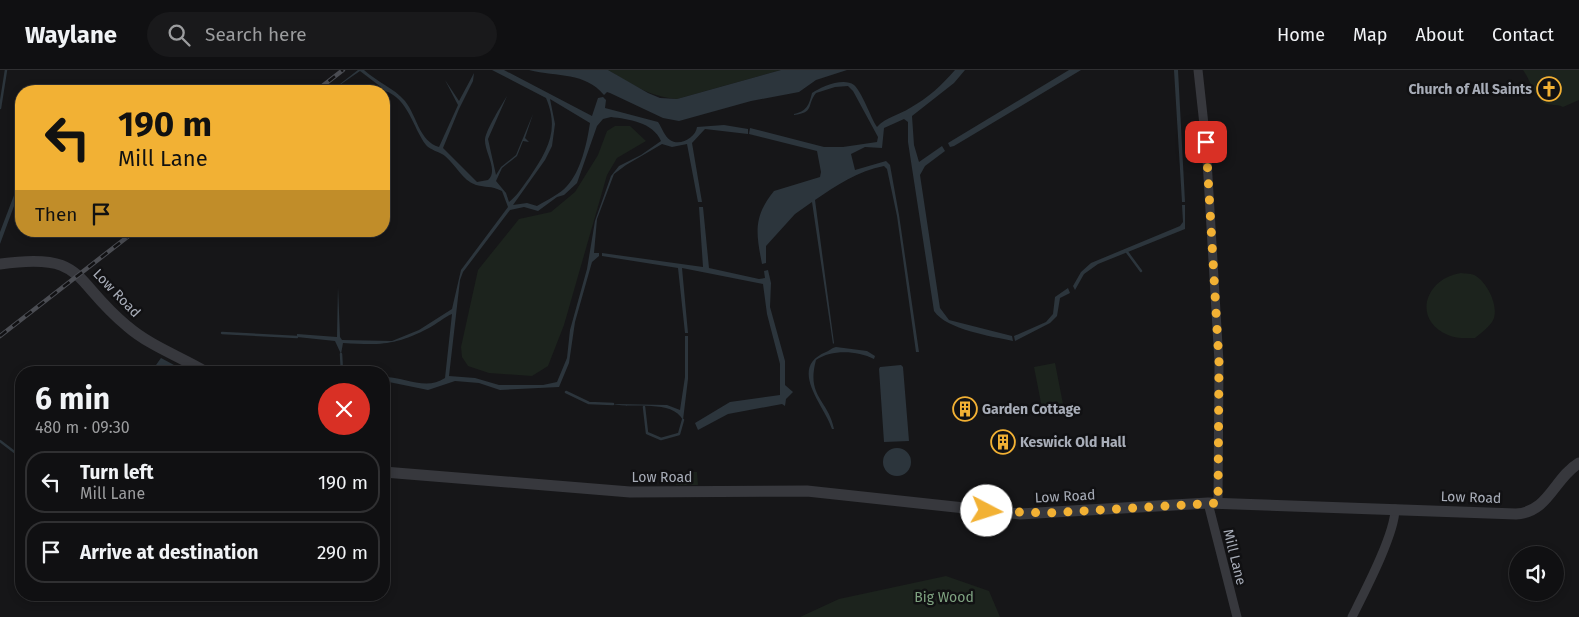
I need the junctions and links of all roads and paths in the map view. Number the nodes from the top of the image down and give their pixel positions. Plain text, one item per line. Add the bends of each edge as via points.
1 (1198, 70) edge
2 (0, 264) edge
3 (196, 366) edge
4 (1579, 463) edge
5 (390, 472) edge
6 (1213, 503) junction
7 (1395, 509) junction
8 (1237, 617) edge
9 (1352, 617) edge

1 - 6 street, Mill Lane via 1206,142 1219,362
2 - 3 street, Low Road via 43,261 64,265 128,327
4 - 7 street, Low Road via 1543,503 1523,513
5 - 6 street, Low Road via 630,492 807,491 1020,514
6 - 7 street, Low Road
6 - 8 street, Mill Lane
7 - 9 street via 1384,546

